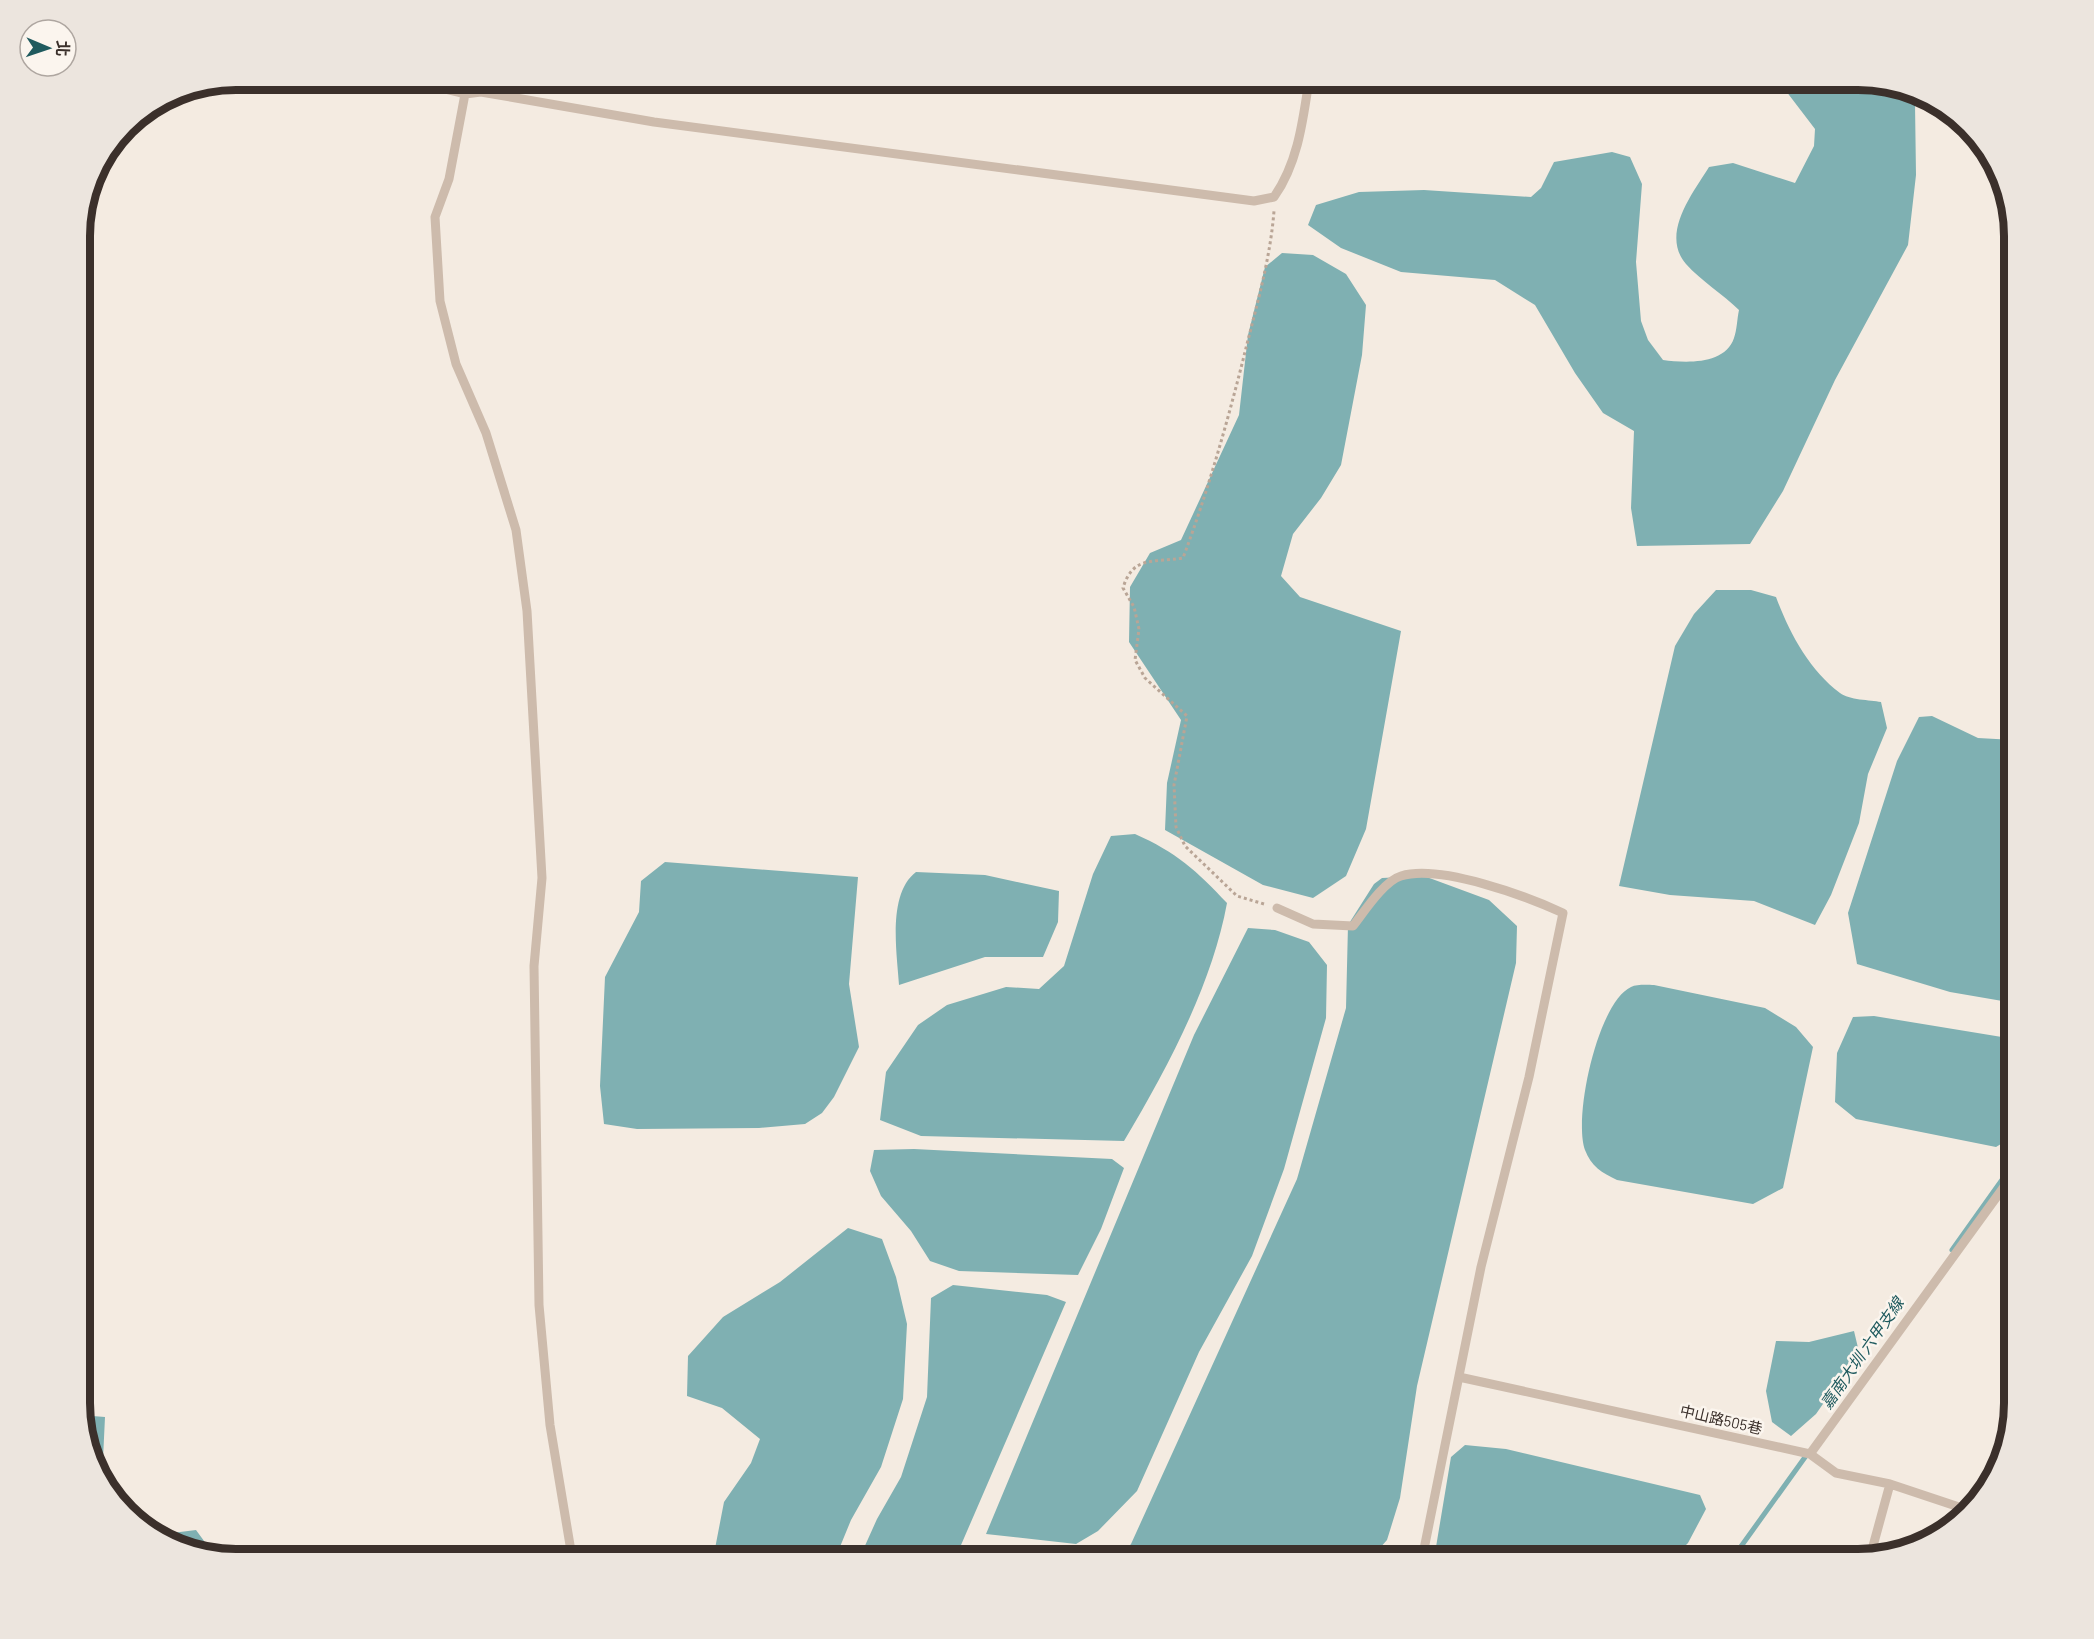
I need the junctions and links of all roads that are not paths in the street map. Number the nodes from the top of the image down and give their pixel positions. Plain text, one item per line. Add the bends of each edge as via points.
1 (449, 90) edge
2 (465, 90) edge
3 (1307, 90) edge
4 (465, 94) junction
5 (1277, 908) road end
6 (2004, 1187) edge
7 (1460, 1377) junction
8 (1810, 1454) junction
9 (1890, 1484) junction
10 (1960, 1507) edge
11 (1872, 1548) edge
12 (571, 1549) edge
13 (1424, 1549) edge

1 - 4 lane
2 - 4 lane
3 - 4 lane via 1287,178 1274,196 1254,201 654,122 481,92
4 - 12 lane via 449,179 435,217 440,301 456,364 486,433 516,530 527,611 542,878 534,966 539,1305 550,1425
5 - 7 lane via 1313,924 1353,926 1377,895 1399,876 1429,874 1466,880 1538,901 1563,913 1529,1077 1481,1267
6 - 8 lane
7 - 8 lane, 中山路505巷
7 - 13 lane
8 - 9 lane, 中山路505巷 via 1836,1473
9 - 10 lane, 中山路505巷
9 - 11 lane

